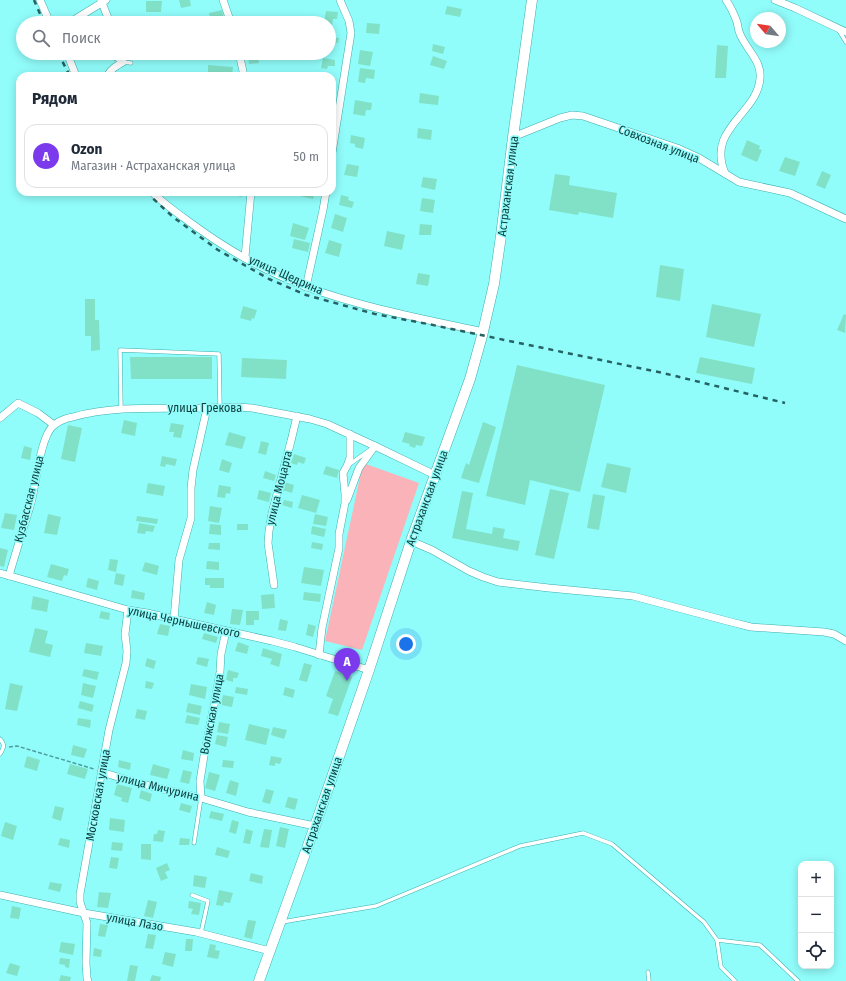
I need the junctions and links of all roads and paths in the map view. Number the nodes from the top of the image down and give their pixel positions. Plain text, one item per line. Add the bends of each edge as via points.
1 (40, 0) edge
2 (223, 0) edge
3 (340, 0) edge
4 (532, 0) edge
5 (726, 0) edge
6 (775, 0) edge
7 (103, 1) edge
8 (782, 2) edge
9 (47, 16) edge
10 (80, 16) edge
11 (108, 16) edge
12 (229, 16) edge
13 (837, 28) junction
14 (846, 32) edge
15 (846, 42) edge
16 (70, 60) edge
17 (119, 60) edge
18 (241, 60) edge
19 (123, 62) junction
20 (131, 63) dead end
21 (74, 72) edge
22 (109, 72) edge
23 (243, 72) edge
24 (336, 128) edge
25 (514, 137) junction
26 (725, 174) junction
27 (157, 196) edge
28 (251, 196) edge
29 (325, 196) edge
30 (846, 219) edge
31 (245, 257) junction
32 (306, 287) junction
33 (484, 332) junction
34 (220, 407) junction
35 (207, 408) junction
36 (121, 409) junction
37 (297, 416) junction
38 (0, 418) edge
39 (54, 425) junction
40 (350, 434) junction
41 (375, 446) junction
42 (347, 466) junction
43 (435, 475) junction
44 (345, 503) junction
45 (411, 541) junction
46 (0, 573) edge
47 (9, 576) junction
48 (274, 585) dead end
49 (128, 610) junction
50 (174, 619) junction
51 (226, 631) junction
52 (846, 641) edge
53 (319, 655) junction
54 (369, 670) junction
55 (0, 739) edge
56 (3, 749) junction
57 (0, 754) edge
58 (101, 772) junction
59 (202, 798) junction
60 (315, 826) junction
61 (194, 843) dead end
62 (0, 895) edge
63 (192, 895) dead end
64 (84, 913) junction
65 (280, 922) junction
66 (201, 934) junction
67 (717, 940) junction
68 (270, 951) junction
69 (648, 972) dead end
70 (88, 981) edge
71 (259, 981) edge
72 (649, 981) edge
73 (735, 981) edge
74 (798, 981) edge

1 - 9 street
2 - 12 street
3 - 24 street via 351,33
4 - 25 main road, Астраханская улица
5 - 26 street via 733,11 740,34 760,69 760,78 755,94 724,139 720,158
6 - 8 street
7 - 10 street
7 - 11 street
8 - 13 street
13 - 14 street
13 - 15 lane
16 - 21 street
17 - 19 lane
18 - 23 street
19 - 20 lane
19 - 22 street
25 - 26 street, Совхозная улица via 560,118 583,116 677,148
25 - 33 main road, Астраханская улица via 494,284
26 - 30 street, Совхозная улица via 739,182 790,193
27 - 31 street, улица Щедрина via 206,234
28 - 31 street
29 - 32 street
31 - 32 street, улица Щедрина
32 - 33 street, улица Щедрина via 382,309
33 - 43 main road, Астраханская улица
34 - 35 street, улица Грекова
34 - 36 lane via 219,354 120,350
34 - 37 street, улица Грекова via 252,408
35 - 36 street, улица Грекова
35 - 50 street via 190,488 191,518 179,560
36 - 39 street, улица Грекова via 86,413
37 - 40 street, улица Грекова via 327,424
37 - 48 street, улица Моцарта via 269,531 268,543
38 - 39 street via 18,403
39 - 47 street, Кузбасская улица via 49,430 42,449 31,502
40 - 41 street, улица Грекова
40 - 42 street via 350,458
41 - 42 lane
41 - 43 street, улица Грекова
41 - 44 street via 359,468
42 - 44 street via 344,473
43 - 45 main road, Астраханская улица
44 - 53 street
45 - 52 street via 469,571 498,582 633,596 751,627 824,632
45 - 54 main road, Астраханская улица
46 - 47 street, улица Чернышевского
47 - 49 street, улица Чернышевского
49 - 50 street, улица Чернышевского
49 - 58 street, Московская улица via 125,634 126,663
50 - 51 street, улица Чернышевского
51 - 53 street, улица Чернышевского
51 - 59 street, Волжская улица via 200,781
53 - 54 street, улица Чернышевского
54 - 60 main road, Астраханская улица
55 - 56 lane via 4,745
56 - 57 lane
56 - 58 path, улица Мичурина via 17,746
58 - 59 street, улица Мичурина
58 - 64 street, Московская улица via 80,894
59 - 60 street, улица Мичурина via 248,812
59 - 61 lane
60 - 65 main road, Астраханская улица
62 - 64 street, улица Лазо
63 - 66 lane via 208,901
64 - 66 street, улица Лазо
64 - 70 street, Московская улица via 88,923
65 - 67 lane via 376,906 520,846 583,834 612,844 704,922
65 - 68 main road, Астраханская улица
66 - 68 street, улица Лазо
67 - 73 lane via 720,967
67 - 74 lane via 760,944
68 - 71 main road, Астраханская улица
69 - 72 lane

